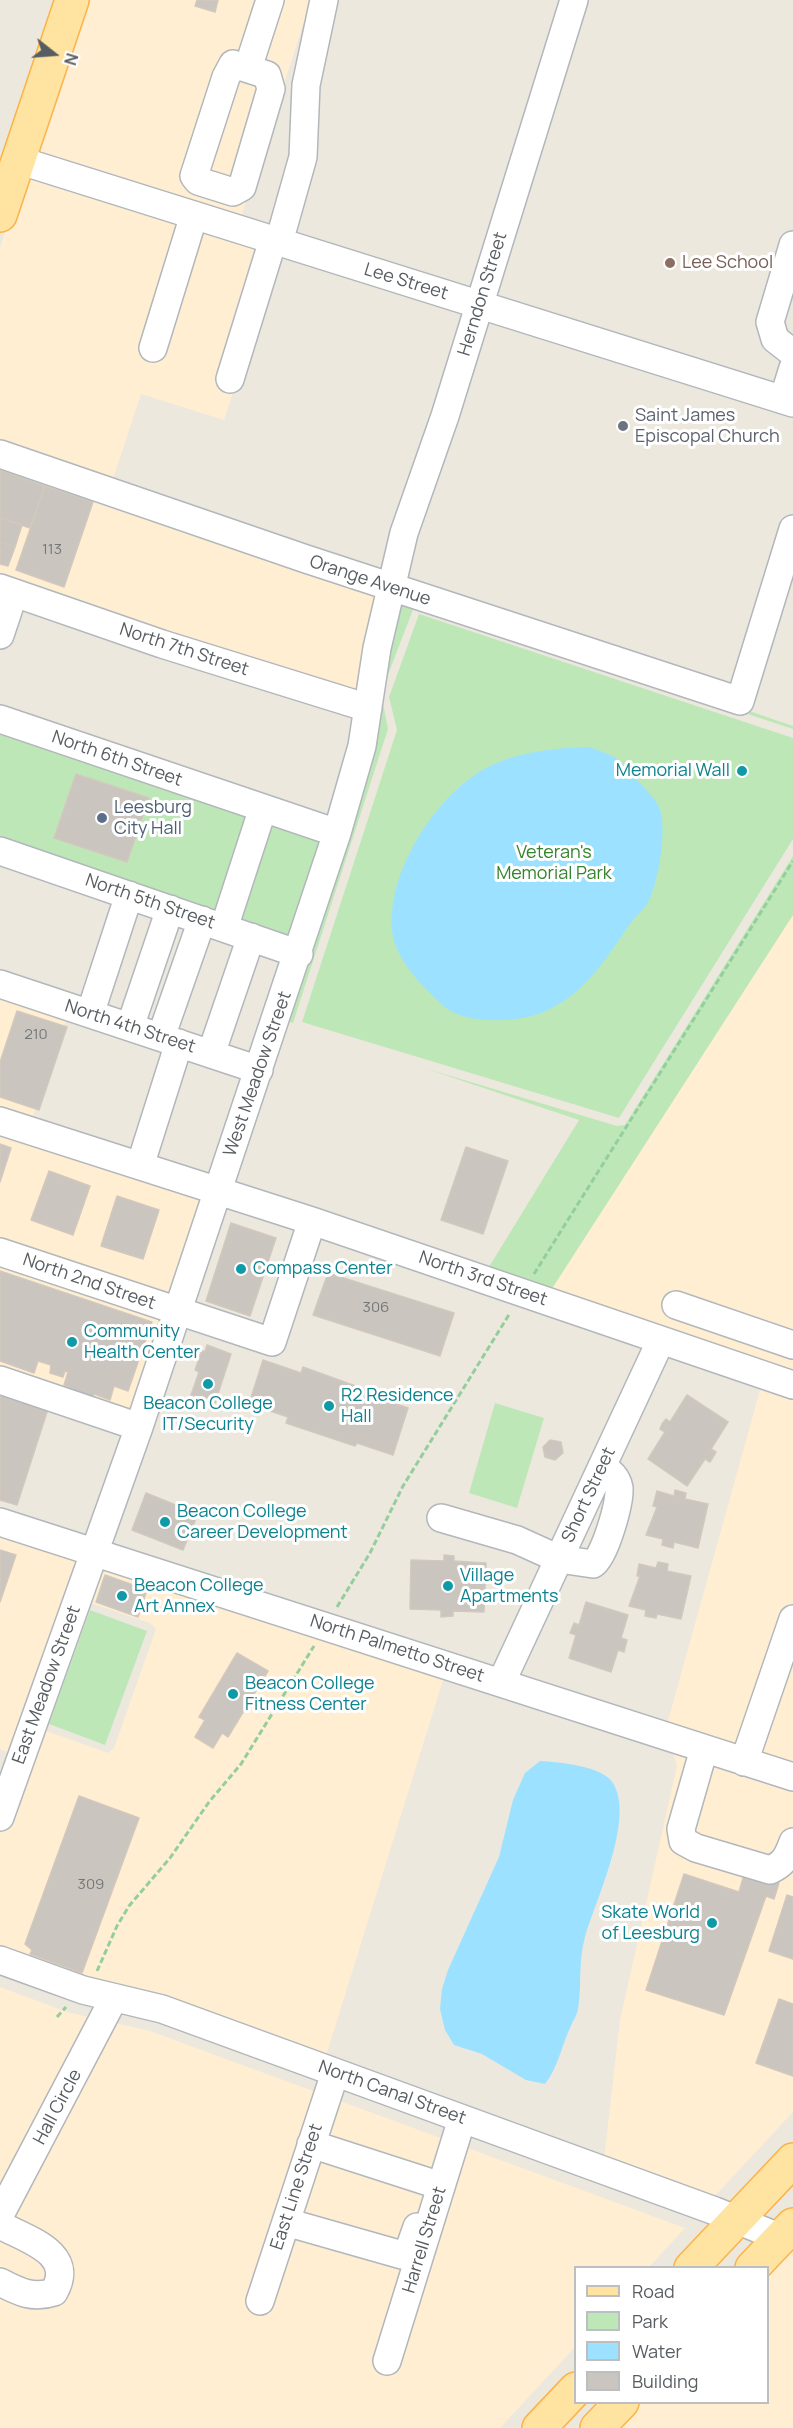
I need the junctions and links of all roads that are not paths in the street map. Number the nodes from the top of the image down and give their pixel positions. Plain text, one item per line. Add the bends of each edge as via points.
1 (72, 0) edge
2 (270, 0) edge
3 (324, 0) edge
4 (574, 0) edge
5 (306, 85) junction
6 (18, 160) junction
7 (0, 215) edge
8 (194, 215) junction
9 (276, 241) junction
10 (793, 245) edge
11 (479, 305) junction
12 (153, 348) dead end
13 (793, 353) edge
14 (793, 368) edge
15 (230, 379) dead end
16 (788, 401) edge
17 (0, 454) edge
18 (793, 529) edge
19 (390, 587) junction
20 (7, 590) edge
21 (0, 635) edge
22 (368, 708) junction
23 (0, 719) edge
24 (263, 808) junction
25 (337, 833) junction
26 (0, 851) edge
27 (129, 895) junction
28 (170, 909) junction
29 (213, 924) junction
30 (251, 937) junction
31 (299, 954) junction
32 (0, 984) edge
33 (90, 1014) junction
34 (130, 1027) junction
35 (170, 1040) junction
36 (211, 1054) junction
37 (259, 1070) junction
38 (0, 1121) edge
39 (140, 1166) junction
40 (219, 1191) junction
41 (312, 1221) junction
42 (0, 1252) edge
43 (676, 1305) dead end
44 (178, 1313) junction
45 (661, 1340) junction
46 (793, 1346) edge
47 (0, 1380) edge
48 (793, 1385) edge
49 (139, 1427) junction
50 (602, 1466) junction
51 (441, 1518) dead end
52 (0, 1522) edge
53 (94, 1552) junction
54 (559, 1559) junction
55 (793, 1619) edge
56 (501, 1683) junction
57 (704, 1749) junction
58 (10, 1754) edge
59 (744, 1762) junction
60 (793, 1777) edge
61 (0, 1817) edge
62 (793, 1842) edge
63 (0, 1960) edge
64 (0, 1977) edge
65 (70, 2003) junction
66 (112, 2005) junction
67 (332, 2080) junction
68 (460, 2127) junction
69 (311, 2144) junction
70 (793, 2160) edge
71 (437, 2185) junction
72 (0, 2215) edge
73 (286, 2222) junction
74 (0, 2225) edge
75 (730, 2226) junction
76 (777, 2246) edge
77 (693, 2266) edge
78 (0, 2282) edge
79 (260, 2301) dead end
80 (387, 2361) dead end
81 (574, 2391) edge
82 (621, 2404) edge
83 (539, 2428) edge
84 (597, 2428) edge

1 - 6 main road
2 - 5 street via 259,75
3 - 5 street
4 - 11 street, Herndon Street
5 - 9 street via 303,157
6 - 7 main road
6 - 8 street, Lee Street
8 - 9 street, Lee Street
8 - 12 street
9 - 11 street, Lee Street
9 - 15 street
10 - 13 street via 770,322 775,339
11 - 16 street, Lee Street
11 - 19 street, Herndon Street
14 - 16 street
17 - 19 street, Orange Avenue
18 - 19 street, Orange Avenue via 741,699 715,694
19 - 22 street, West Meadow Street
20 - 21 street
20 - 22 street, North 7th Street via 162,644
22 - 25 street, West Meadow Street via 362,746
23 - 24 street, North 6th Street
24 - 25 street, North 6th Street
24 - 29 street
25 - 31 street, West Meadow Street
26 - 27 street, North 5th Street
27 - 28 street, North 5th Street
27 - 33 street
28 - 29 street, North 5th Street
28 - 34 street
29 - 30 street, North 5th Street
29 - 35 street
30 - 31 street, North 5th Street
30 - 36 street
31 - 37 street, West Meadow Street
32 - 33 street, North 4th Street
33 - 34 street, North 4th Street
34 - 35 street, North 4th Street
35 - 36 street, North 4th Street
35 - 39 street
36 - 37 street, North 4th Street
37 - 40 street, West Meadow Street
38 - 39 street, North 3rd Street
39 - 40 street, North 3rd Street
40 - 41 street, North 3rd Street
40 - 44 street, West Meadow Street
41 - 44 street, North 2nd Street via 272,1342
41 - 45 street, North 3rd Street
42 - 44 street, North 2nd Street
43 - 46 street
44 - 49 street, West Meadow Street
45 - 48 street, North 3rd Street
45 - 50 street, Short Street
47 - 49 street
49 - 53 street, West Meadow Street
50 - 54 street, Short Street
50 - 54 street via 613,1474 619,1486 604,1551 592,1564
51 - 54 street via 517,1540
52 - 53 street, North Palmetto Street
53 - 56 street, North Palmetto Street
53 - 58 street, East Meadow Street
54 - 56 street, Short Street
55 - 59 street
56 - 57 street, North Palmetto Street
57 - 59 street, North Palmetto Street
57 - 62 street via 681,1829 683,1841 770,1870 788,1857
58 - 61 street, East Meadow Street
59 - 60 street, North Palmetto Street
63 - 65 street, North Canal Street
64 - 65 street
65 - 66 street, North Canal Street
66 - 67 street, North Canal Street via 162,2009
66 - 72 street, Hall Circle
67 - 68 street, North Canal Street
67 - 69 street, East Line Street
68 - 71 street, Harrell Street
68 - 75 street, North Canal Street
69 - 71 street
69 - 73 street, East Line Street
70 - 75 main road
71 - 73 street via 410,2247 402,2256
71 - 80 street, Harrell Street
73 - 79 street, East Line Street
74 - 78 street via 53,2254 61,2268 61,2280 54,2292 41,2296 22,2294
75 - 76 street, North Canal Street
75 - 77 main road
81 - 83 main road
82 - 84 main road

